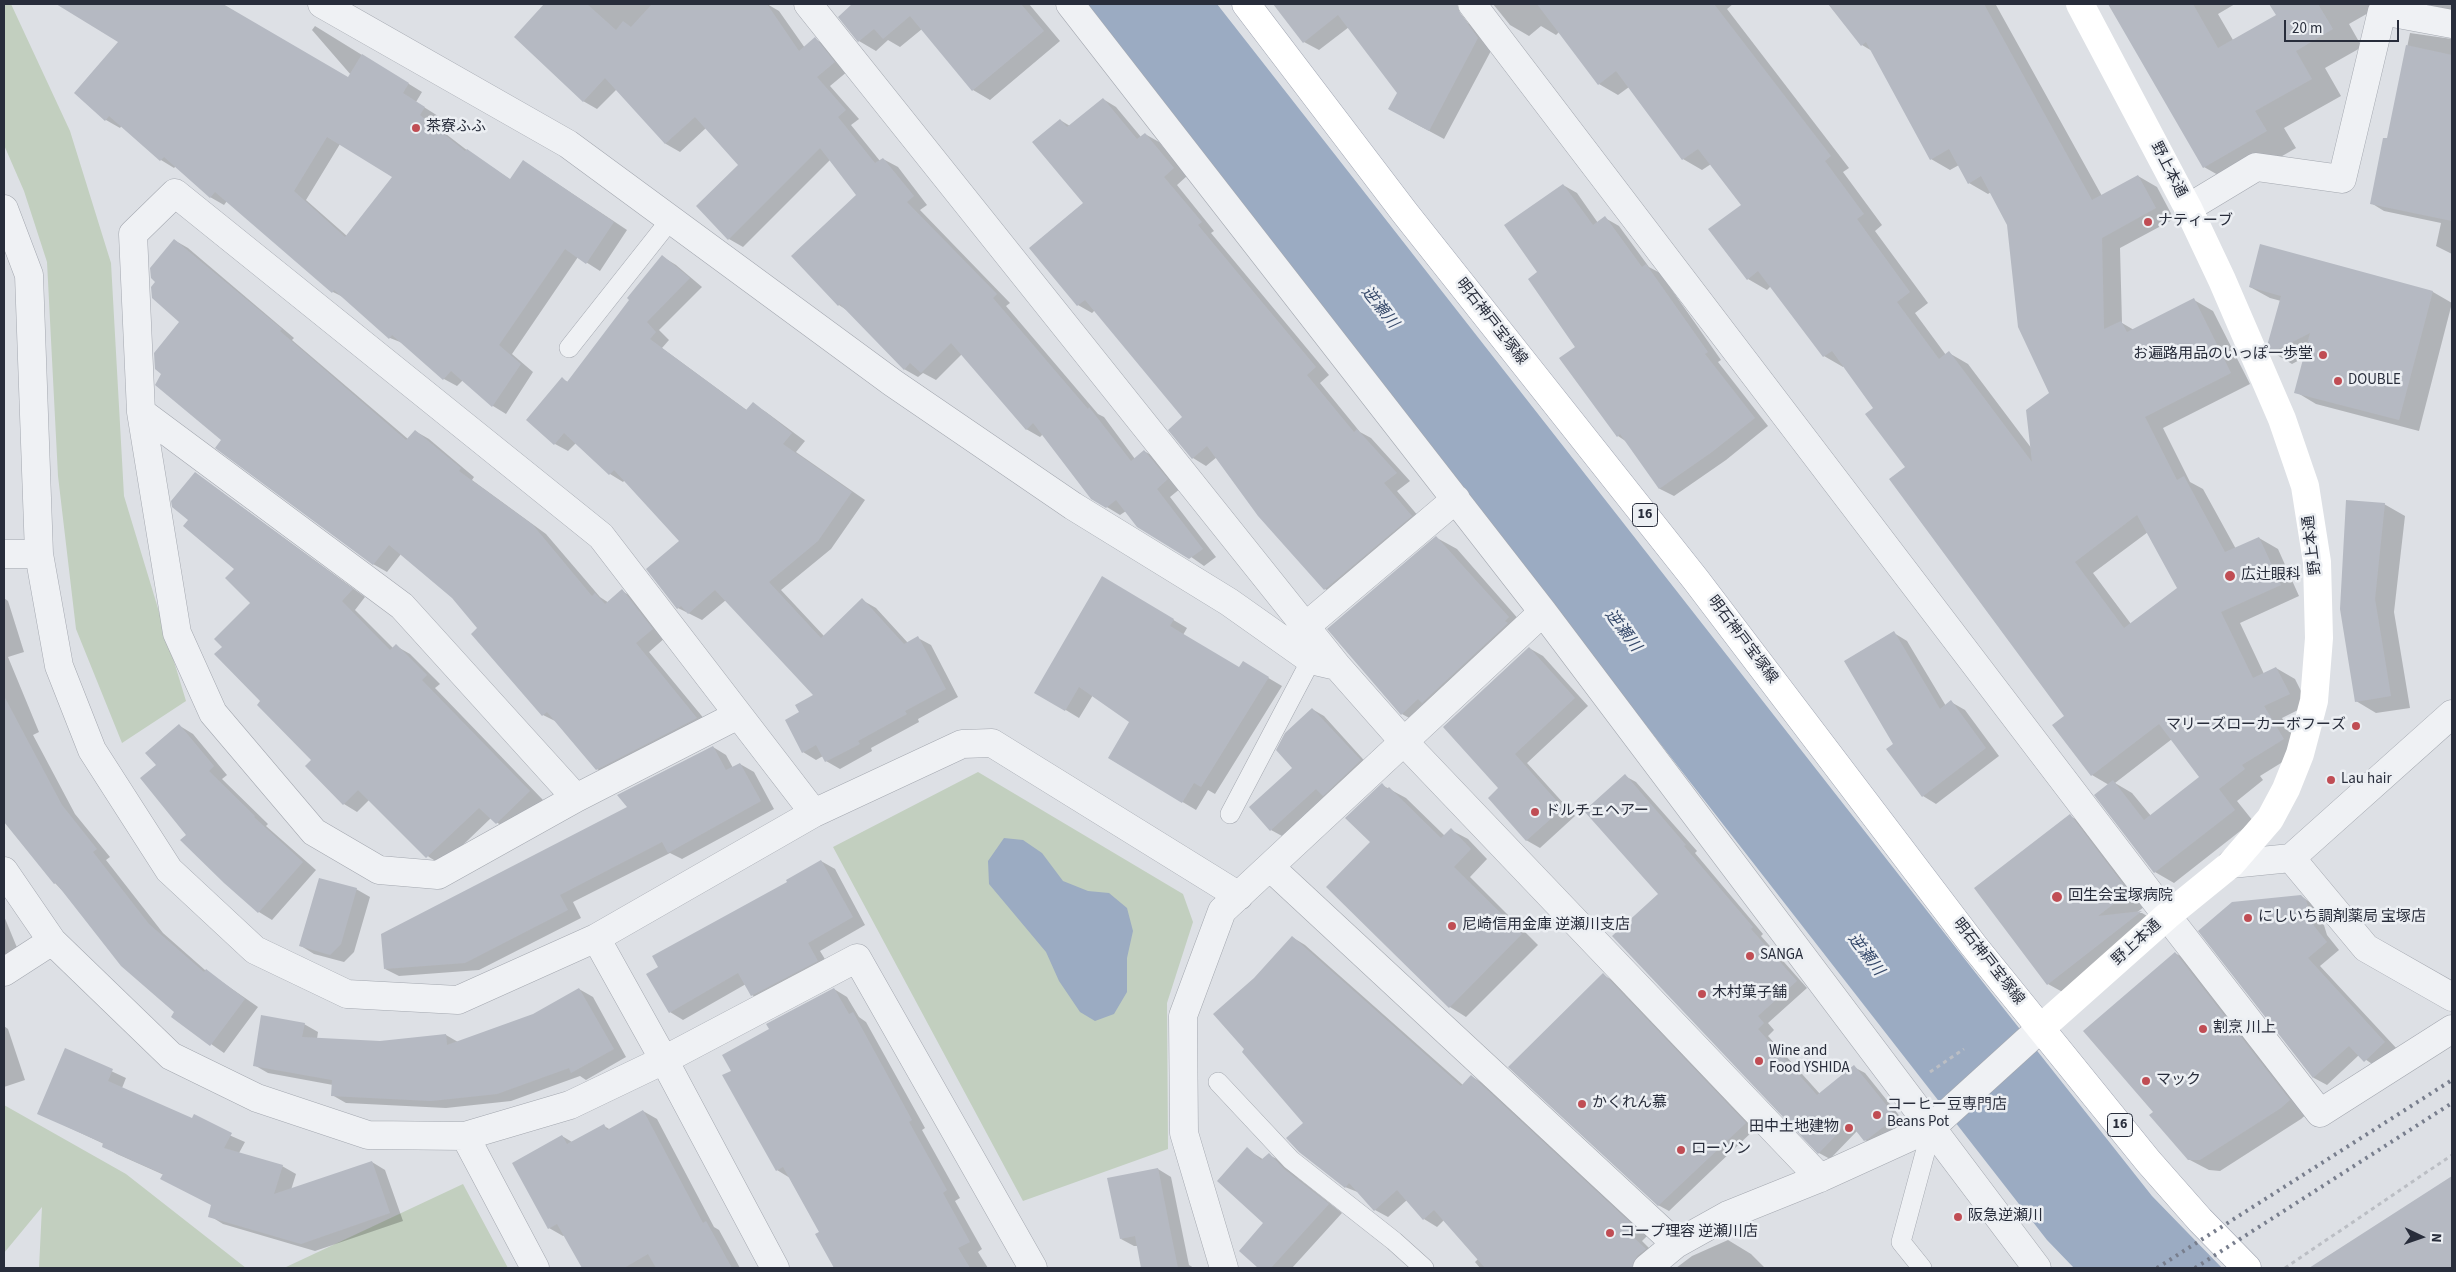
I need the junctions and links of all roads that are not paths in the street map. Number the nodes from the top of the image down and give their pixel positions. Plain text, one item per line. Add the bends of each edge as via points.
1 (322, 4) edge
2 (808, 4) edge
3 (1070, 4) edge
4 (1246, 4) edge
5 (1472, 4) edge
6 (2080, 4) edge
7 (2452, 24) edge
8 (2188, 208) junction
9 (4, 209) edge
10 (671, 219) junction
11 (569, 348) dead end
12 (141, 412) junction
13 (1456, 499) junction
14 (4, 554) edge
15 (39, 554) junction
16 (1543, 612) junction
17 (1306, 626) junction
18 (1311, 660) junction
19 (1337, 666) junction
20 (738, 714) junction
21 (2452, 714) edge
22 (1405, 743) junction
23 (576, 798) junction
24 (814, 813) junction
25 (1230, 814) dead end
26 (2291, 858) junction
27 (2231, 864) junction
28 (1270, 867) junction
29 (4, 871) edge
30 (1239, 896) junction
31 (2167, 916) junction
32 (596, 938) junction
33 (52, 941) junction
34 (4, 972) edge
35 (2452, 997) edge
36 (2452, 1029) edge
37 (2035, 1034) junction
38 (664, 1060) junction
39 (1218, 1082) dead end
40 (1940, 1119) junction
41 (465, 1136) junction
42 (1820, 1178) junction
43 (1676, 1244) junction
44 (535, 1268) edge
45 (775, 1268) edge
46 (1033, 1268) edge
47 (1224, 1268) edge
48 (1424, 1268) edge
49 (1647, 1268) edge
50 (1922, 1268) edge
51 (2037, 1268) edge
52 (2247, 1268) edge

1 - 10 street via 568,144
2 - 17 street
3 - 13 street
4 - 37 main road, 明石神戸宝塚線 / 16 via 1405,213 1696,580 1974,946
5 - 31 street
6 - 8 main road, 野上本通
7 - 8 street via 2382,11 2342,179 2256,167
8 - 27 main road, 野上本通 via 2282,419 2305,486 2317,562 2319,638 2314,702 2300,754 2270,819
9 - 15 street via 29,275
10 - 11 lane
10 - 18 street via 893,383 1108,529 1229,602
12 - 20 street via 133,234 175,193 602,536
12 - 23 street via 402,606
12 - 23 street via 176,633 213,713 314,832 379,870 438,875
13 - 16 street
13 - 17 street
14 - 15 street
15 - 32 street via 59,666 92,750 169,870 256,950 347,994 458,1000
16 - 22 street
16 - 40 street
17 - 19 street
18 - 19 street
18 - 25 lane
19 - 22 street
20 - 23 street
20 - 24 street
21 - 26 street
22 - 28 street
22 - 42 street
24 - 30 street via 962,744 992,743
24 - 32 street
26 - 27 street
26 - 35 street via 2366,948
27 - 31 main road, 野上本通
28 - 30 street
28 - 43 street
29 - 33 street
30 - 47 street via 1222,911 1182,1016 1184,1133
31 - 36 street via 2320,1112
31 - 37 main road, 野上本通
32 - 38 street
33 - 34 street
33 - 41 street via 171,1056 257,1098 368,1135
37 - 40 street
37 - 52 main road, 明石神戸宝塚線 / 16 via 2200,1220
38 - 41 street via 570,1105
38 - 45 street
38 - 46 street via 857,958
39 - 48 lane via 1291,1160
40 - 42 street
40 - 50 lane via 1901,1242
40 - 51 street
41 - 44 street
42 - 43 street via 1728,1215
43 - 49 street

